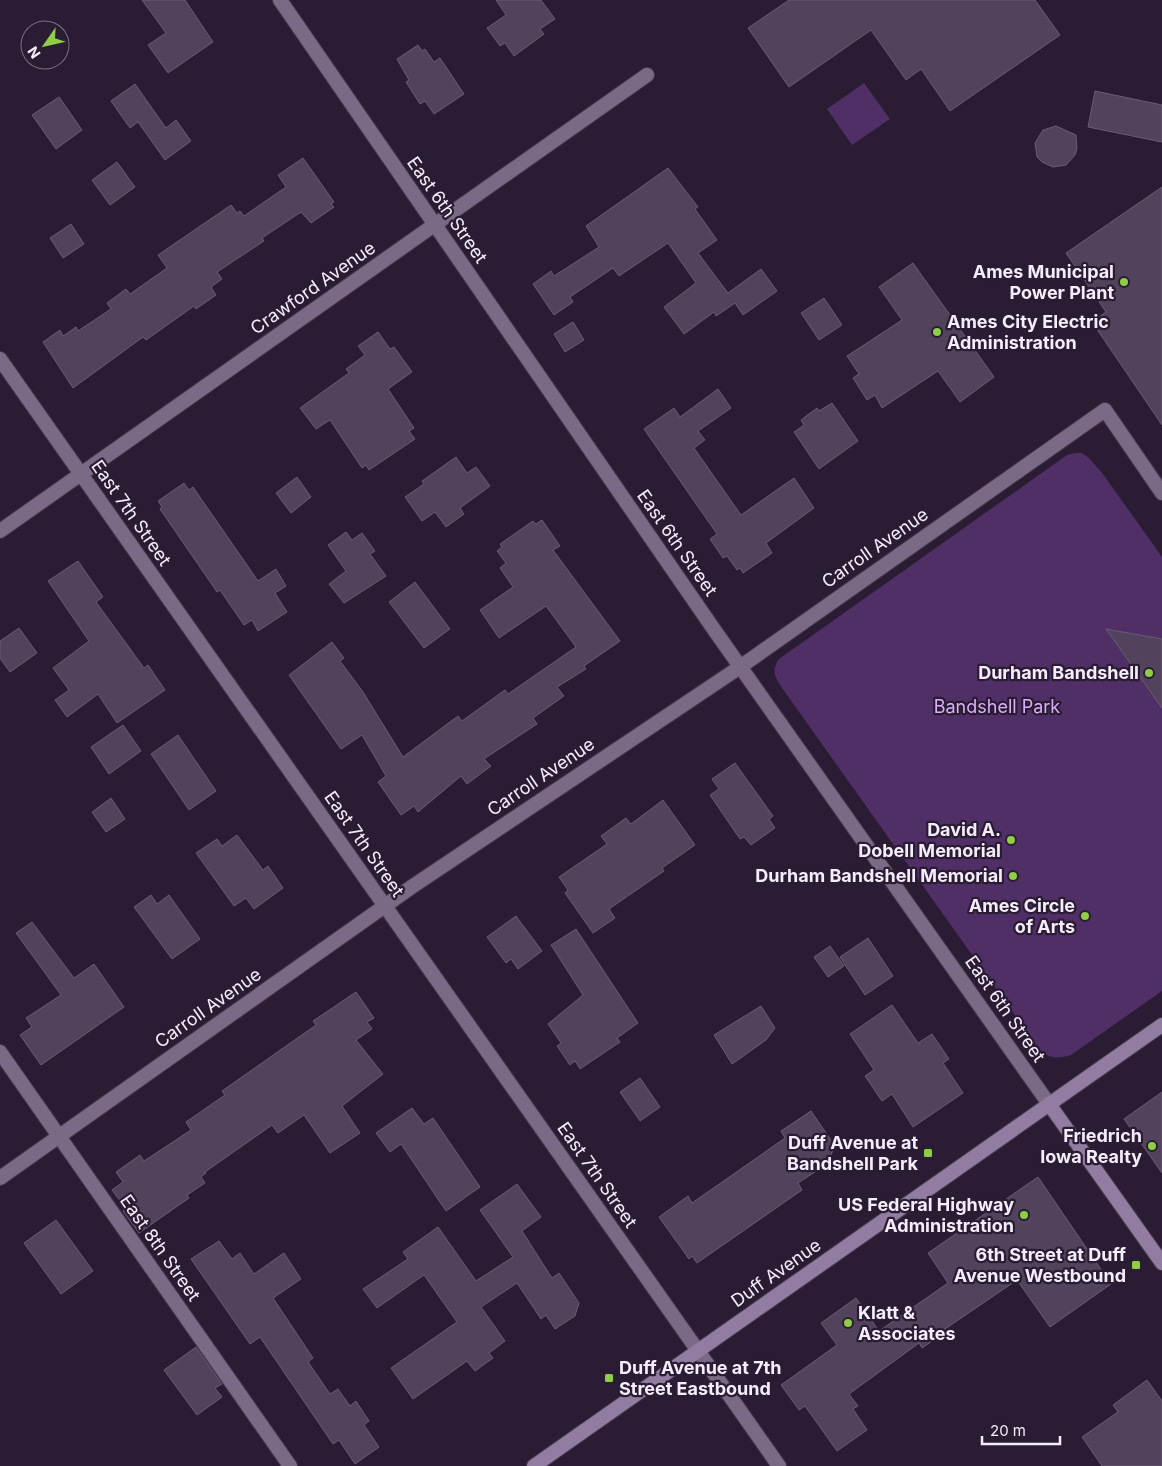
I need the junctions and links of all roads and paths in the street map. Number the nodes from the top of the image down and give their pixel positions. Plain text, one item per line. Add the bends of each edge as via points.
1 (280, 0) edge
2 (647, 75) dead end
3 (435, 225) junction
4 (0, 359) edge
5 (81, 474) junction
6 (1162, 493) edge
7 (0, 531) edge
8 (740, 667) junction
9 (385, 906) junction
10 (1162, 1025) edge
11 (0, 1052) edge
12 (1049, 1104) junction
13 (59, 1136) junction
14 (0, 1178) edge
15 (1162, 1263) edge
16 (698, 1351) junction
17 (290, 1466) edge
18 (534, 1466) edge
19 (779, 1466) edge

1 - 3 street, East 6th Street
2 - 3 street, Crawford Avenue
3 - 5 street, Crawford Avenue
3 - 8 street, East 6th Street
4 - 5 street, East 7th Street
5 - 7 street, Crawford Avenue
5 - 9 street, East 7th Street
6 - 8 street, Carroll Avenue via 1105,410
8 - 9 street, Carroll Avenue
8 - 12 street, East 6th Street
9 - 13 street, Carroll Avenue
9 - 16 street, East 7th Street
10 - 12 main road, Duff Avenue
11 - 13 street, East 8th Street
12 - 15 main road
12 - 16 main road, Duff Avenue
13 - 14 street, Carroll Avenue
13 - 17 street, East 8th Street
16 - 18 main road, Duff Avenue
16 - 19 street, East 7th Street

